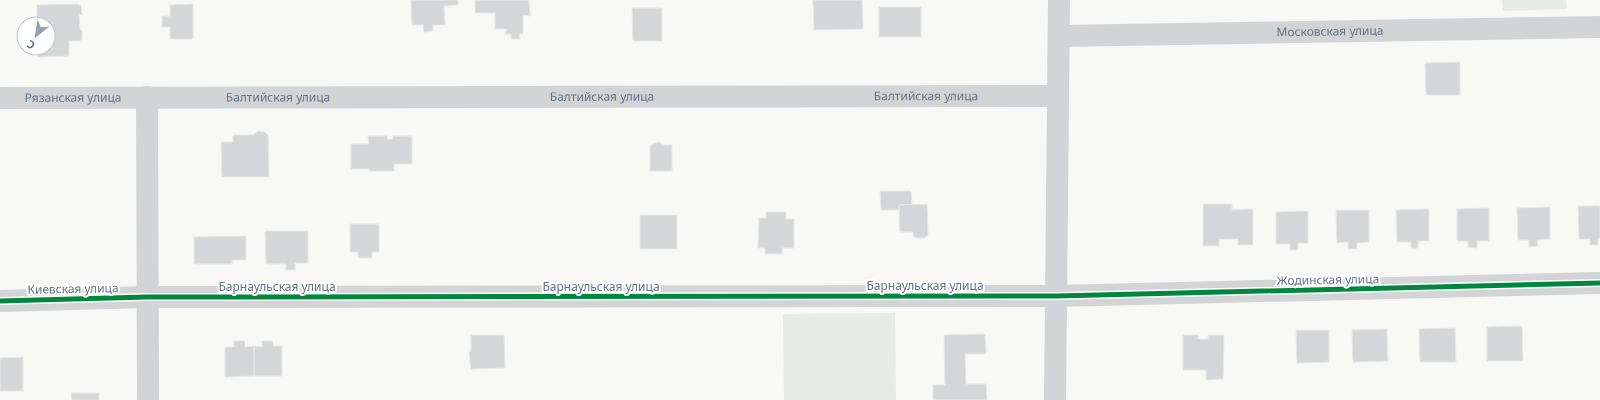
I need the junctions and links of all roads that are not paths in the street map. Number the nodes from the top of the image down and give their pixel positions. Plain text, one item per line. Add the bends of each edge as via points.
1 (1059, 0) edge
2 (1600, 27) edge
3 (1059, 36) junction
4 (1058, 96) junction
5 (147, 97) junction
6 (0, 98) edge
7 (1600, 283) edge
8 (1056, 296) junction
9 (147, 297) junction
10 (0, 301) edge
11 (148, 400) edge
12 (1055, 400) edge

1 - 3 street
2 - 3 street, Московская улица
3 - 4 street
4 - 5 street, Балтийская улица
4 - 8 street
5 - 6 street, Рязанская улица
5 - 9 street
7 - 8 street, Жодинская улица
8 - 9 street, Барнаульская улица
8 - 12 street
9 - 10 street, Киевская улица
9 - 11 street

